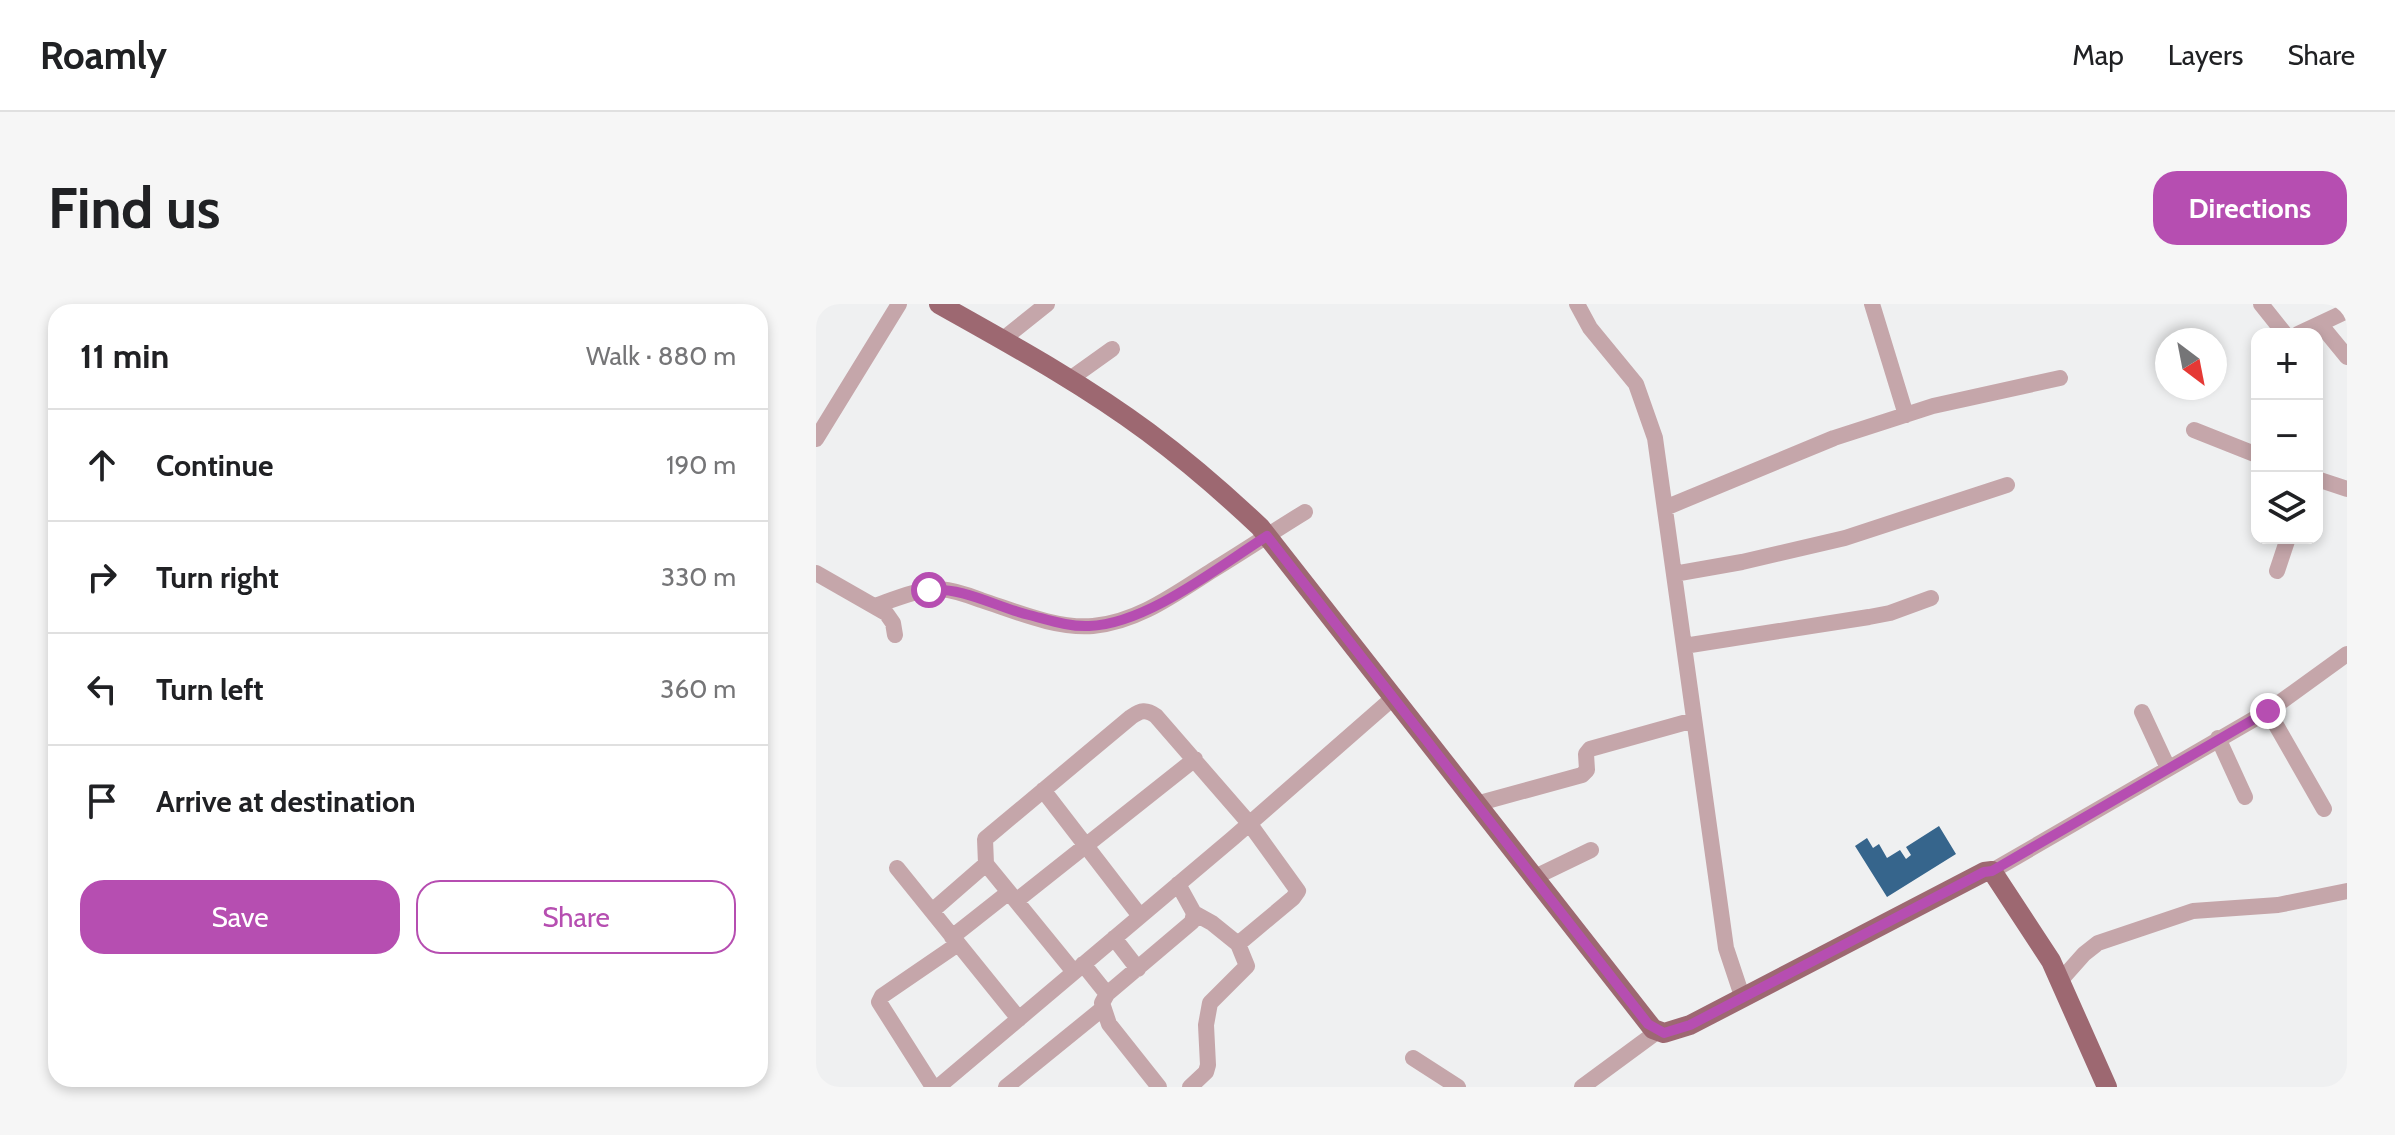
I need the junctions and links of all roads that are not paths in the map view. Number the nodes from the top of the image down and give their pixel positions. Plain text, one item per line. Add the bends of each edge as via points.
1 (899, 304) edge
2 (939, 304) edge
3 (1047, 304) edge
4 (1577, 304) edge
5 (1872, 304) edge
6 (2261, 304) edge
7 (2347, 311) edge
8 (2320, 324) junction
9 (2280, 328) edge
10 (2311, 328) edge
11 (1002, 340) junction
12 (1112, 349) dead end
13 (2347, 357) edge
14 (2060, 378) dead end
15 (1070, 379) junction
16 (1906, 415) junction
17 (2194, 430) dead end
18 (816, 439) edge
19 (2251, 453) edge
20 (2323, 481) edge
21 (2007, 485) dead end
22 (2347, 489) edge
23 (1665, 508) junction
24 (1305, 512) dead end
25 (1267, 536) junction
26 (2286, 544) edge
27 (2277, 571) dead end
28 (816, 573) edge
29 (1674, 574) junction
30 (1931, 598) dead end
31 (875, 606) junction
32 (895, 635) dead end
33 (1684, 646) junction
34 (2347, 654) edge
35 (1393, 698) junction
36 (2268, 711) junction
37 (2142, 712) dead end
38 (1694, 720) junction
39 (2218, 738) junction
40 (1195, 759) junction
41 (2168, 768) junction
42 (1043, 790) junction
43 (2245, 797) dead end
44 (1476, 804) junction
45 (2324, 809) dead end
46 (1249, 823) junction
47 (1085, 845) junction
48 (1591, 850) dead end
49 (986, 864) junction
50 (897, 868) dead end
51 (1992, 871) junction
52 (1533, 878) junction
53 (1178, 884) junction
54 (2347, 891) edge
55 (1012, 897) junction
56 (932, 911) junction
57 (1194, 913) junction
58 (1140, 916) junction
59 (1114, 938) junction
60 (955, 940) junction
61 (1238, 944) junction
62 (1078, 968) junction
63 (1138, 969) junction
64 (2060, 981) junction
65 (1742, 996) junction
66 (1104, 1001) junction
67 (1019, 1019) junction
68 (1658, 1031) junction
69 (1413, 1058) dead end
70 (1588, 1085) edge
71 (936, 1087) edge
72 (1006, 1087) edge
73 (1159, 1087) edge
74 (1190, 1087) edge
75 (1458, 1087) edge
76 (2107, 1087) edge

1 - 18 street
2 - 11 main road
3 - 11 street
4 - 23 street via 1642,396 1655,438
5 - 16 street
6 - 9 street
7 - 8 street
8 - 10 street
8 - 13 street
11 - 15 main road
12 - 15 street
14 - 16 street
15 - 25 main road via 1210,481
16 - 23 street via 1796,452
17 - 19 street
20 - 22 street
21 - 29 street via 1833,541
23 - 29 street
24 - 25 street
25 - 31 street via 1137,616 1106,624 1067,625 939,589
25 - 35 main road
26 - 27 street
28 - 31 street
29 - 33 street
30 - 33 street via 1890,613
31 - 32 street via 891,617
33 - 38 street
34 - 36 street
35 - 44 main road
35 - 46 street
36 - 39 street
36 - 45 street
37 - 41 street
38 - 44 street via 1590,749 1582,775
38 - 65 street via 1726,948
39 - 41 street
39 - 43 street
40 - 42 street via 1156,716 1140,711
40 - 46 street
40 - 47 street
41 - 51 street
42 - 47 street
42 - 49 street via 984,841
44 - 52 main road
46 - 53 street
46 - 61 street via 1298,891
47 - 55 street
47 - 58 street
48 - 52 street
49 - 55 street
49 - 56 street
50 - 56 street
51 - 64 main road
51 - 65 main road
52 - 68 main road
53 - 57 street
53 - 58 street
54 - 64 street via 2278,905 2193,911 2098,943
55 - 60 street
55 - 62 street
56 - 60 street
57 - 61 street
57 - 63 street via 1186,928
58 - 59 street
59 - 62 street
59 - 63 street
60 - 67 street
60 - 71 street via 879,1002
61 - 74 street via 1247,966 1210,1003 1208,1065
62 - 66 street
62 - 67 street
63 - 66 street
64 - 76 main road
65 - 68 main road via 1690,1025
66 - 72 street
66 - 73 street via 1121,1042
67 - 71 street
68 - 70 street
69 - 75 street

